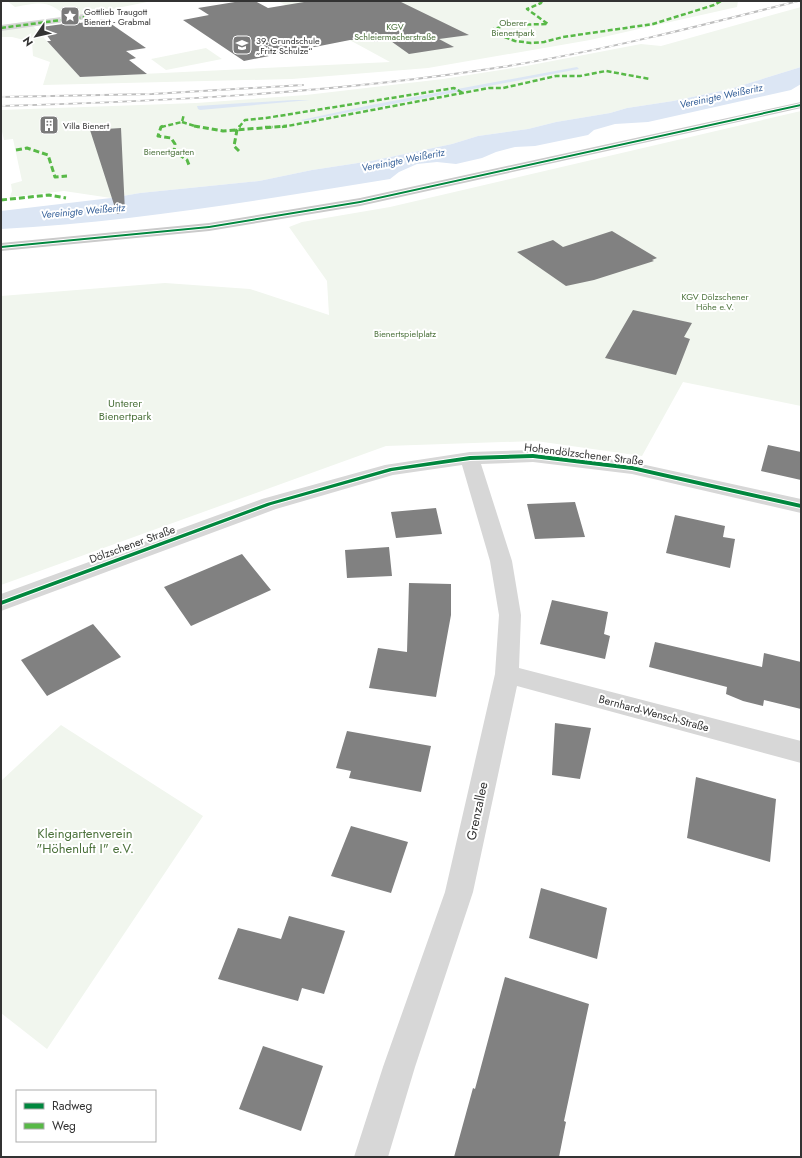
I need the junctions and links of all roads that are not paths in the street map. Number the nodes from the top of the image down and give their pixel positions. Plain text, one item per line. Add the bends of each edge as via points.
1 (84, 17) dead end
2 (1, 28) edge
3 (801, 105) edge
4 (1, 247) edge
5 (470, 458) junction
6 (270, 504) joint
7 (801, 506) edge
8 (1, 604) edge
9 (507, 674) junction
10 (801, 752) edge
11 (371, 1157) edge

1 - 2 street
3 - 4 main road via 319,210 210,227
5 - 6 street, Hohendölzschener Straße via 392,469
5 - 7 street, Hohendölzschener Straße via 533,456 632,468
5 - 9 street, Grenzallee via 501,561 510,615
6 - 8 street, Dölzschener Straße
9 - 10 street, Bernhard-Wensch-Straße
9 - 11 street, Grenzallee via 459,892

